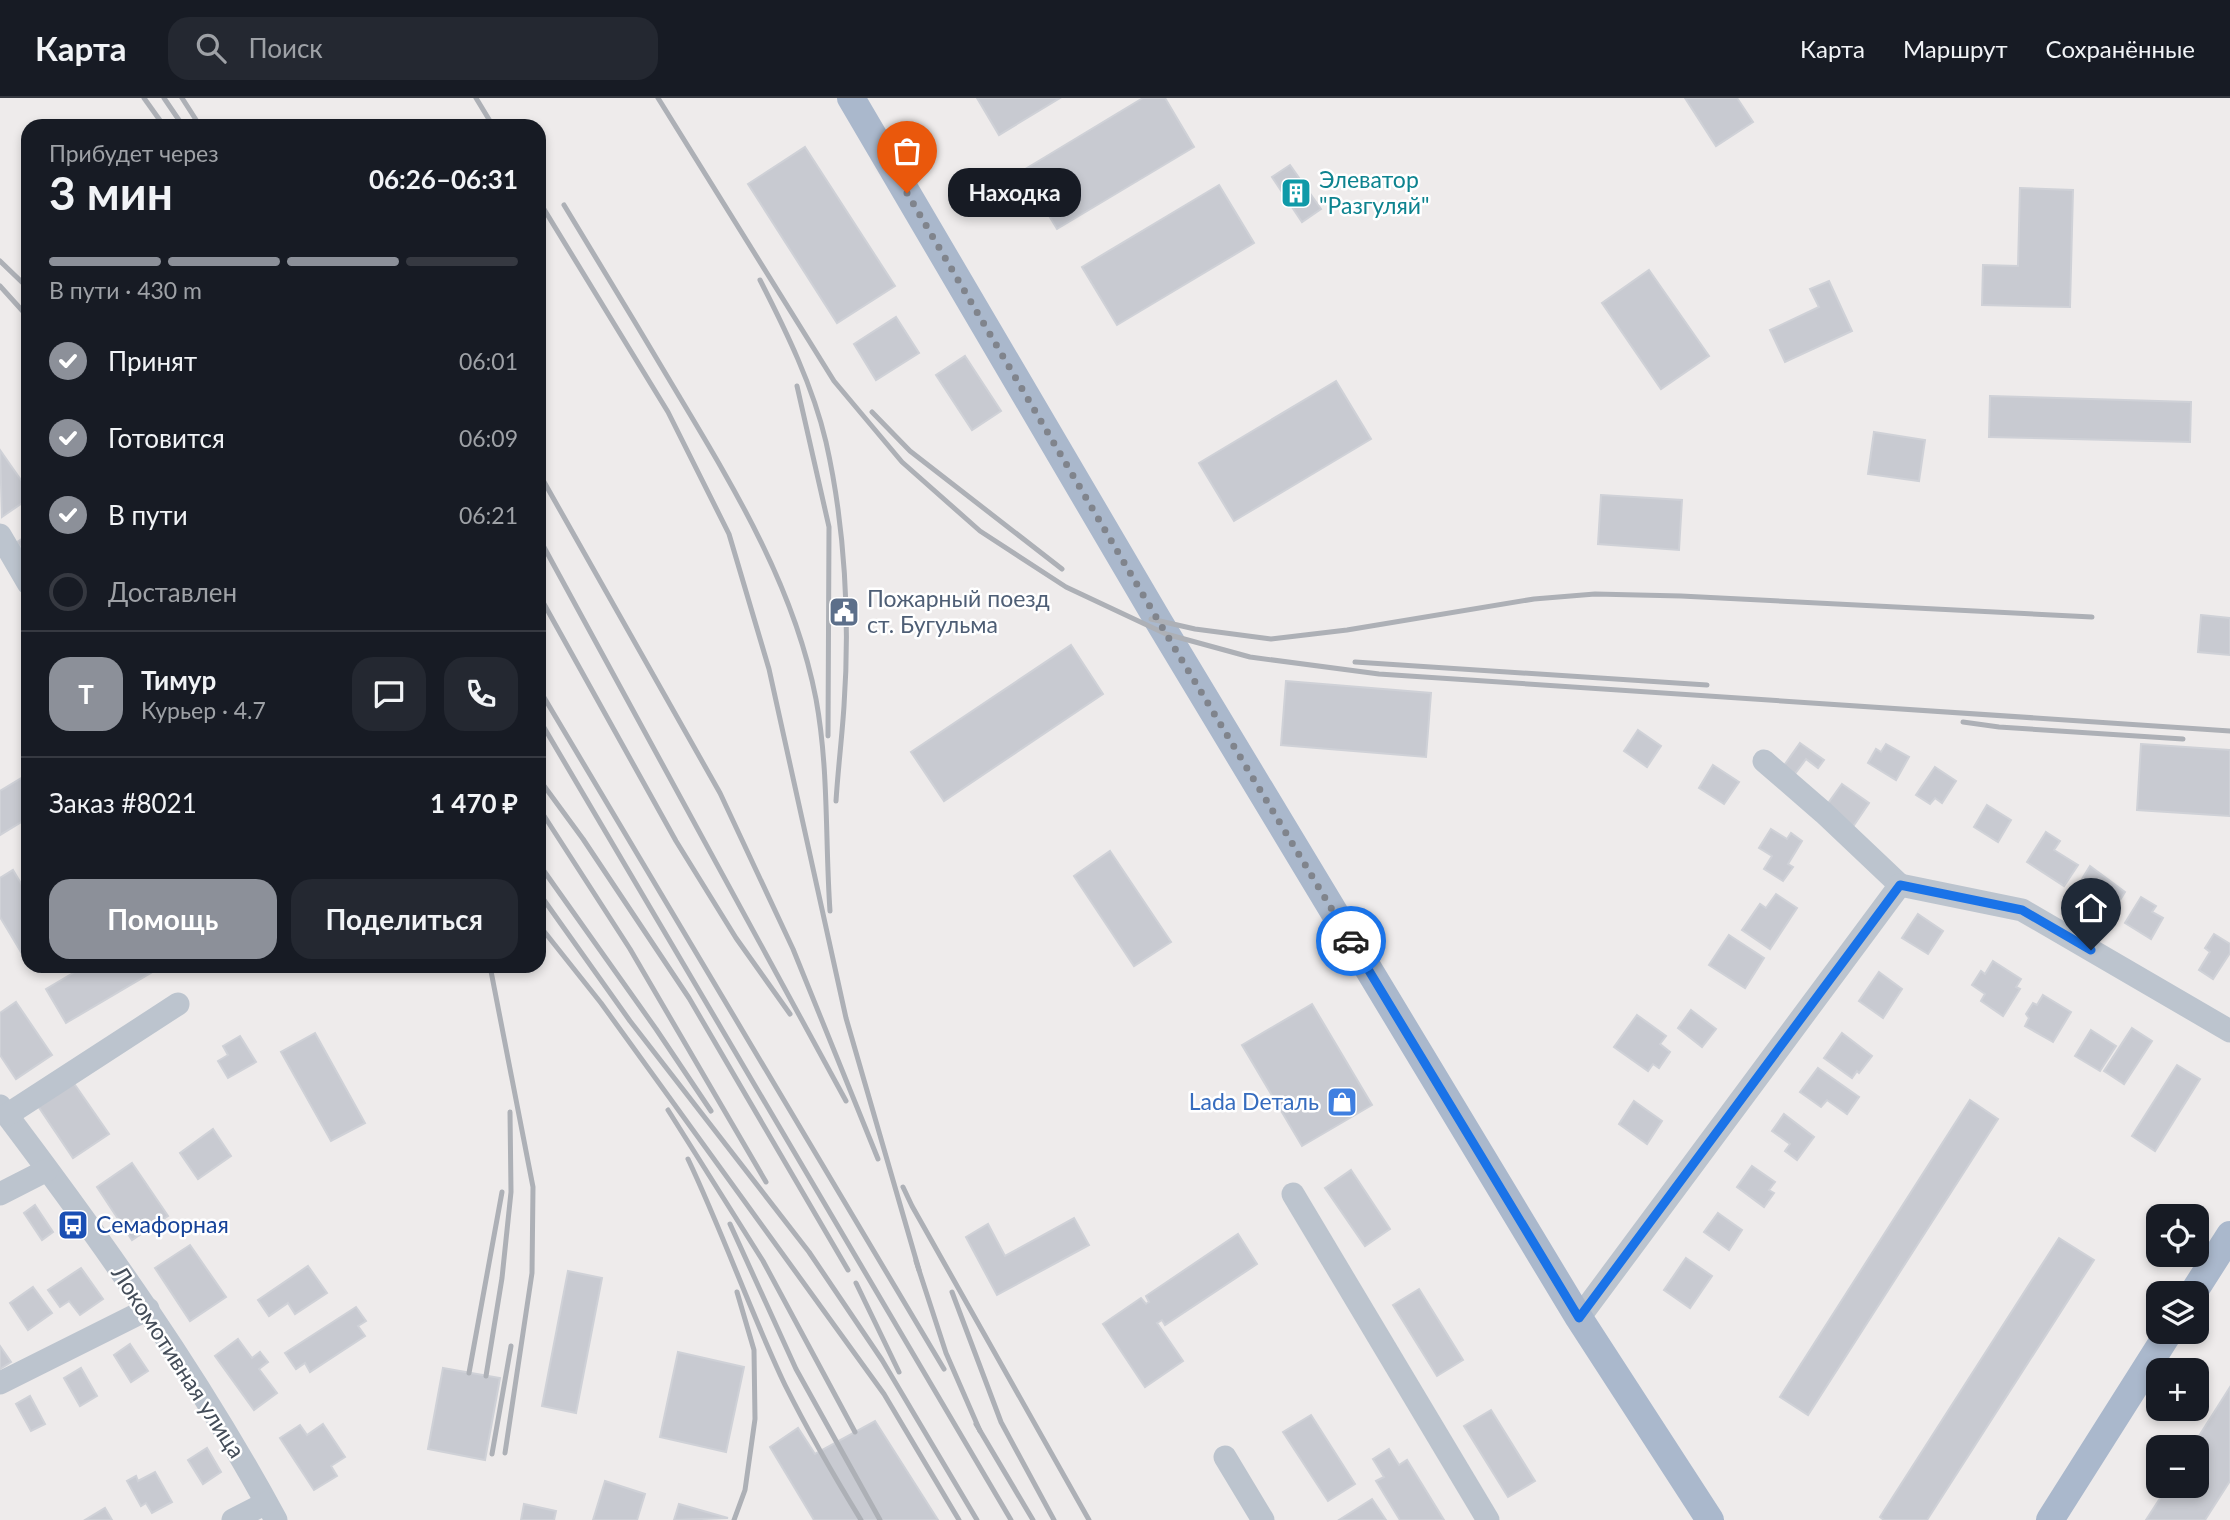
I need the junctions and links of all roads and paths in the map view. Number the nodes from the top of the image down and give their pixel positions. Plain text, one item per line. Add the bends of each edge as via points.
1 (851, 98) edge
2 (0, 535) edge
3 (21, 571) edge
4 (1764, 761) dead end
5 (1900, 885) junction
6 (178, 1004) dead end
7 (2230, 1031) edge
8 (4, 1111) edge
9 (47, 1170) junction
10 (0, 1194) edge
11 (1293, 1194) dead end
12 (2230, 1235) edge
13 (2201, 1281) edge
14 (148, 1309) junction
15 (1579, 1318) junction
16 (2161, 1344) edge
17 (0, 1383) edge
18 (1225, 1457) dead end
19 (271, 1511) edge
20 (233, 1520) edge
21 (1263, 1520) edge
22 (1488, 1520) edge
23 (1710, 1520) edge
24 (2050, 1520) edge

1 - 15 main road via 1159,622
2 - 3 street
4 - 5 street
5 - 7 street via 2022,910
5 - 15 street
6 - 8 street
8 - 9 street, Локомотивная улица
9 - 10 street
9 - 14 street, Локомотивная улица
11 - 22 street
12 - 13 main road
14 - 17 street
14 - 19 street, Локомотивная улица via 207,1399
15 - 23 main road
16 - 24 main road
18 - 21 street
19 - 20 street

